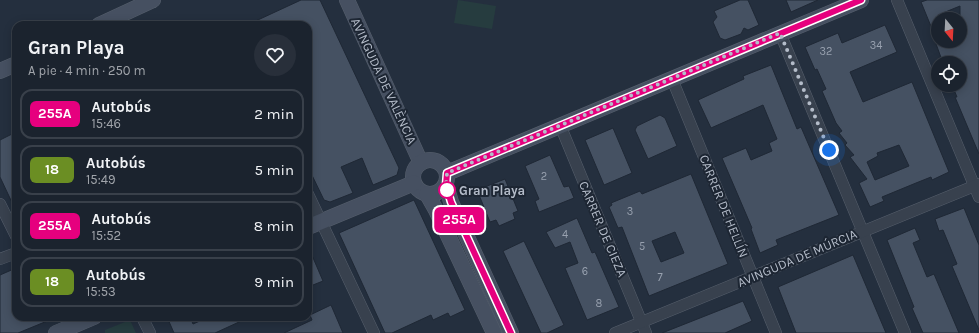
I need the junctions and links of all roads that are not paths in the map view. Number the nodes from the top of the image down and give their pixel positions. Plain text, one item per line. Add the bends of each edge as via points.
1 (153, 0) edge
2 (347, 0) edge
3 (861, 0) edge
4 (897, 0) edge
5 (108, 21) edge
6 (780, 33) junction
7 (12, 66) edge
8 (0, 71) edge
9 (672, 79) junction
10 (560, 125) junction
11 (421, 163) junction
12 (447, 179) junction
13 (414, 183) junction
14 (977, 185) edge
15 (427, 194) junction
16 (979, 197) edge
17 (0, 204) edge
18 (312, 211) edge
19 (315, 224) edge
20 (12, 228) edge
21 (862, 231) junction
22 (12, 254) edge
23 (0, 259) edge
24 (752, 276) junction
25 (84, 321) edge
26 (144, 321) edge
27 (642, 322) junction
28 (56, 333) edge
29 (150, 333) edge
30 (374, 333) edge
31 (494, 333) edge
32 (511, 333) edge
33 (615, 333) edge
34 (646, 333) edge
35 (776, 333) edge
36 (905, 333) edge

1 - 5 street
2 - 11 street, AVINGUDA DE VALÈNCIA
3 - 6 street
4 - 14 street
6 - 9 street
6 - 21 street
7 - 8 street
9 - 10 street
9 - 24 street, CARRER DE HELLÍN
10 - 12 street
10 - 27 street, CARRER DE CIEZA
11 - 12 street via 436,161 444,167
11 - 13 street via 414,171
12 - 15 street via 438,193
12 - 32 street via 451,202
13 - 15 street via 419,190
13 - 19 street
14 - 16 street
14 - 21 street, AVINGUDA DE MÚRCIA
15 - 31 street
17 - 20 street
18 - 19 street
19 - 30 street
21 - 24 street, AVINGUDA DE MÚRCIA
21 - 36 street
22 - 23 street
24 - 27 street, AVINGUDA DE MÚRCIA
24 - 35 street, CARRER DE HELLÍN
25 - 28 street
26 - 29 street
27 - 33 street, AVINGUDA DE MÚRCIA
27 - 34 street, CARRER DE CIEZA

